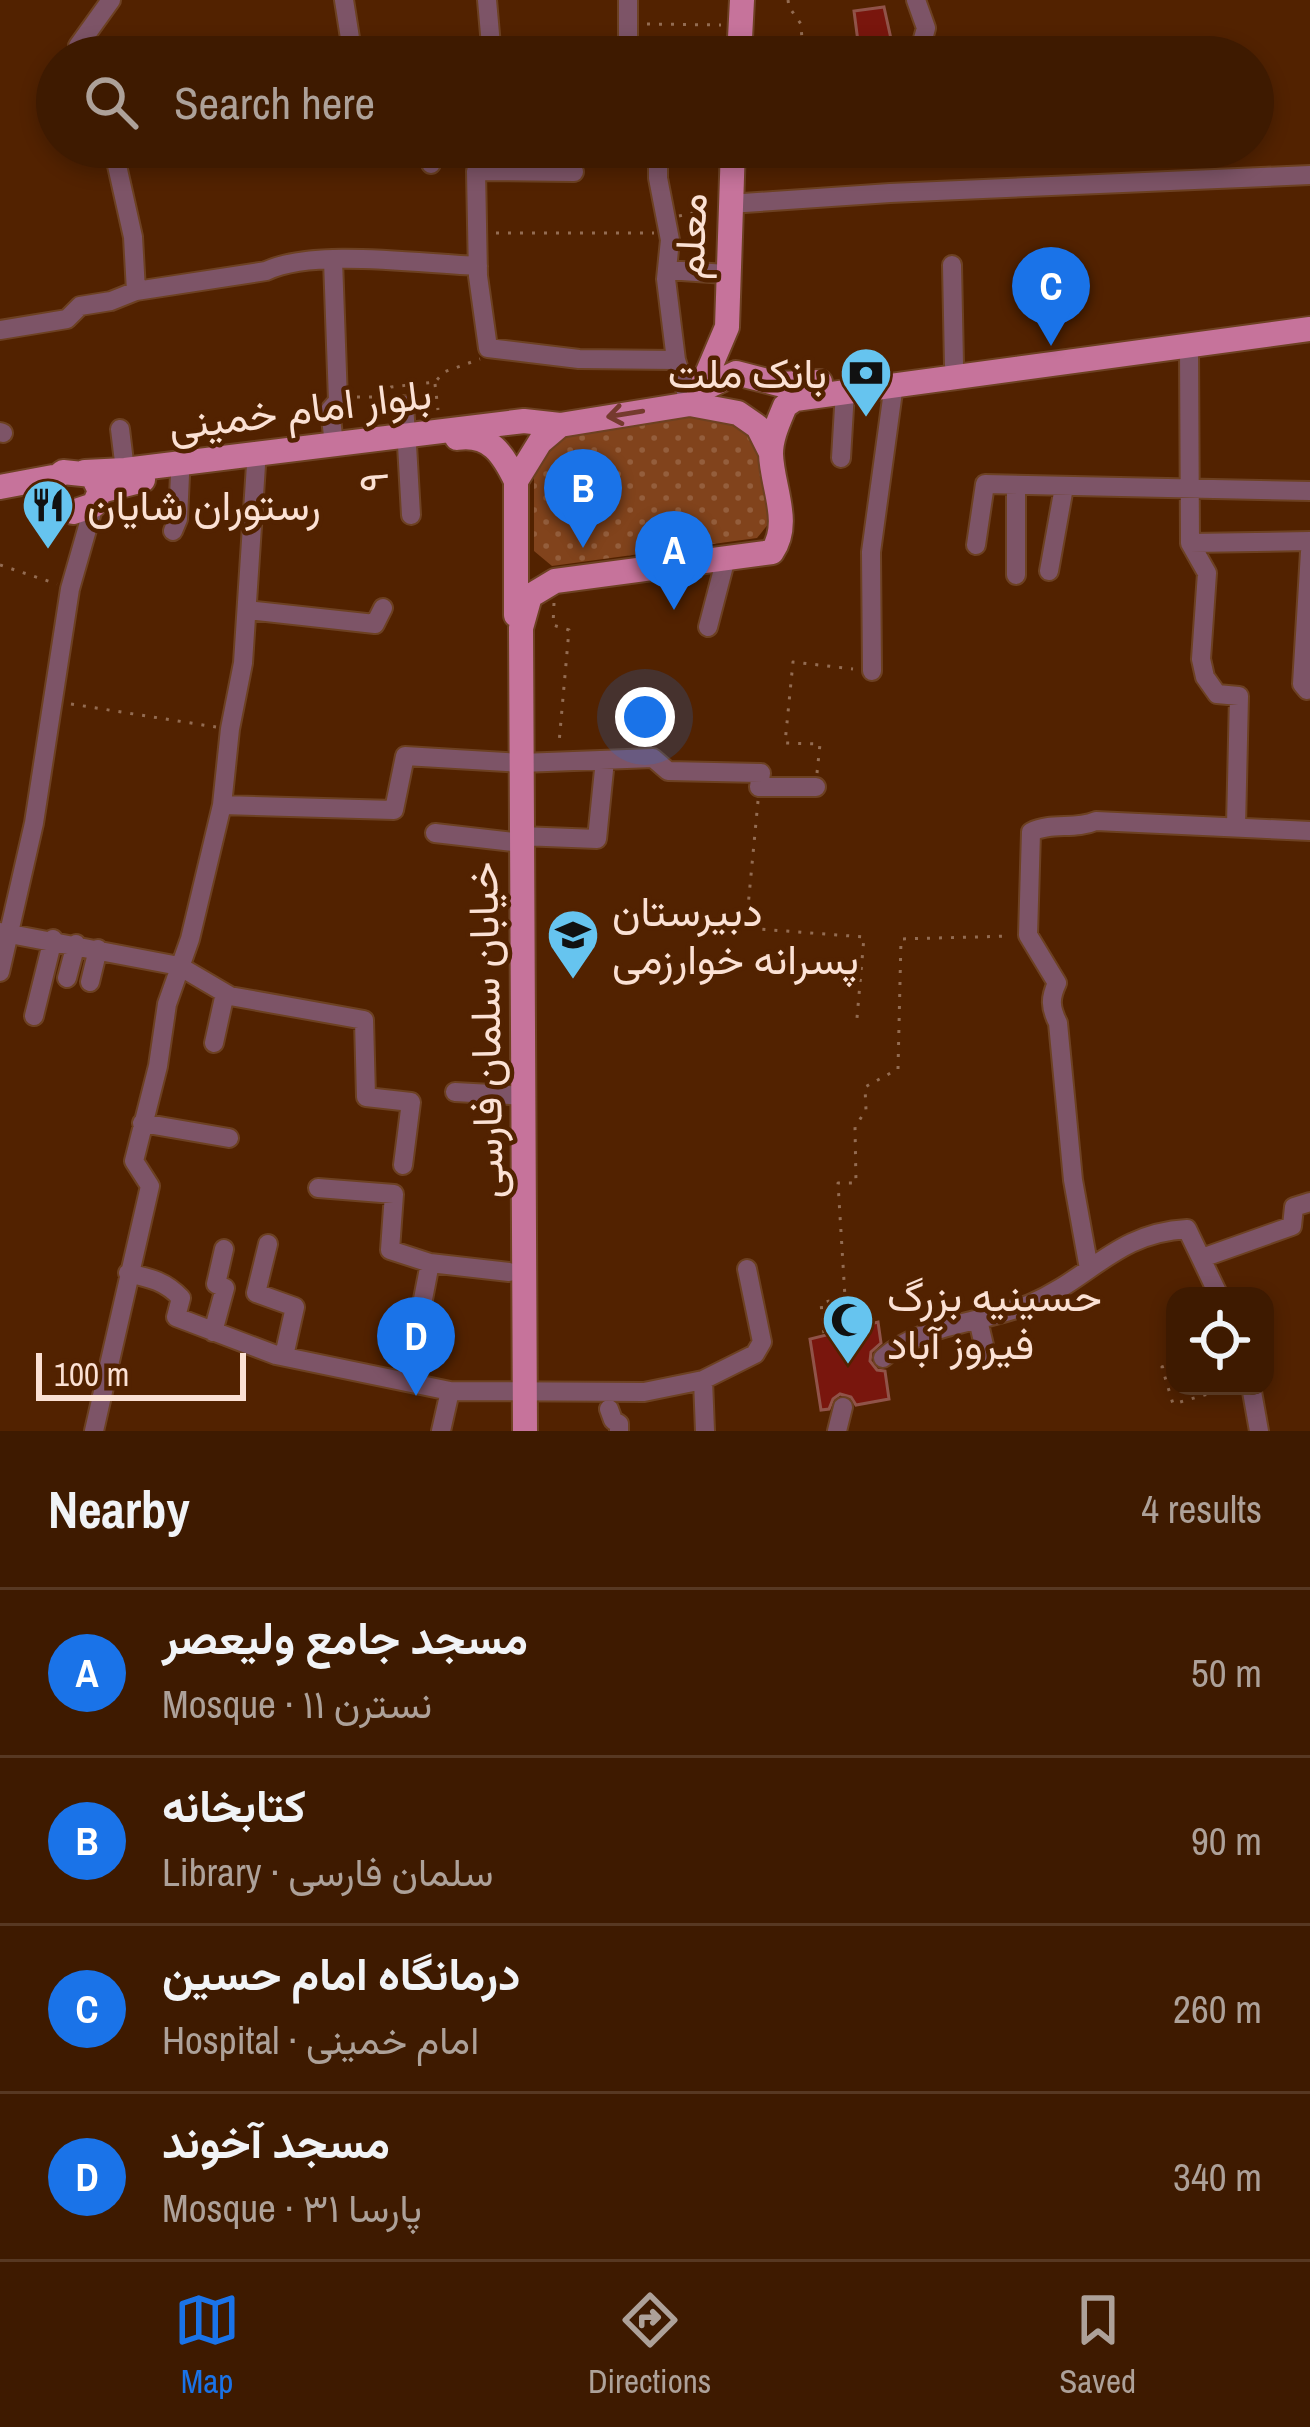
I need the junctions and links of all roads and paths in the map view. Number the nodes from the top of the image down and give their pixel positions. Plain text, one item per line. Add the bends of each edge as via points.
1 (111, 0) edge
2 (344, 0) edge
3 (487, 0) edge
4 (628, 0) edge
5 (788, 0) edge
6 (916, 0) edge
7 (741, 13) edge
8 (628, 24) junction
9 (92, 36) edge
10 (350, 36) edge
11 (490, 36) edge
12 (628, 36) edge
13 (802, 36) edge
14 (924, 36) edge
15 (118, 168) edge
16 (660, 168) edge
17 (732, 168) edge
18 (574, 172) dead end
19 (1310, 175) edge
20 (729, 204) junction
21 (667, 225) junction
22 (477, 233) junction
23 (334, 260) junction
24 (952, 265) dead end
25 (478, 266) junction
26 (667, 271) junction
27 (726, 274) junction
28 (136, 291) junction
29 (1310, 318) edge
30 (727, 327) junction
31 (1310, 329) edge
32 (0, 330) edge
33 (1189, 345) junction
34 (488, 348) junction
35 (676, 360) junction
36 (954, 365) junction
37 (435, 382) junction
38 (895, 384) junction
39 (778, 389) junction
40 (845, 391) junction
41 (696, 397) junction
42 (338, 401) junction
43 (404, 405) dead end
44 (560, 425) junction
45 (119, 429) dead end
46 (440, 430) junction
47 (406, 440) junction
48 (773, 442) junction
49 (334, 444) junction
50 (842, 458) dead end
51 (256, 465) junction
52 (125, 470) junction
53 (180, 475) junction
54 (516, 481) junction
55 (1016, 485) junction
56 (0, 487) edge
57 (1064, 487) junction
58 (1192, 488) junction
59 (93, 489) junction
60 (1310, 491) edge
61 (53, 495) junction
62 (0, 502) edge
63 (411, 514) dead end
64 (173, 531) dead end
65 (515, 533) junction
66 (1310, 542) edge
67 (1190, 543) junction
68 (976, 545) dead end
69 (1310, 552) edge
70 (77, 554) junction
71 (726, 558) junction
72 (0, 565) edge
73 (1048, 571) dead end
74 (1016, 575) dead end
75 (555, 581) junction
76 (70, 589) junction
77 (383, 608) dead end
78 (247, 610) junction
79 (553, 626) dead end
80 (708, 627) dead end
81 (521, 628) junction
82 (872, 671) joint
83 (1307, 690) dead end
84 (56, 701) junction
85 (230, 729) junction
86 (604, 760) junction
87 (557, 763) junction
88 (521, 764) junction
89 (816, 787) joint
90 (759, 788) junction
91 (222, 805) junction
92 (1236, 826) junction
93 (1310, 831) edge
94 (435, 833) dead end
95 (522, 840) junction
96 (4, 933) edge
97 (1028, 935) junction
98 (53, 939) junction
99 (76, 944) junction
100 (98, 949) junction
101 (177, 970) junction
102 (0, 973) edge
103 (67, 978) dead end
104 (90, 982) dead end
105 (224, 993) junction
106 (34, 1016) dead end
107 (857, 1018) dead end
108 (214, 1043) dead end
109 (454, 1092) dead end
110 (526, 1096) junction
111 (142, 1123) junction
112 (229, 1138) dead end
113 (403, 1165) dead end
114 (318, 1188) dead end
115 (1310, 1202) edge
116 (268, 1244) dead end
117 (224, 1249) dead end
118 (1202, 1258) junction
119 (430, 1263) junction
120 (747, 1269) dead end
121 (1089, 1269) junction
122 (509, 1272) dead end
123 (128, 1273) junction
124 (1215, 1287) edge
125 (978, 1320) junction
126 (213, 1332) junction
127 (824, 1333) dead end
128 (284, 1356) junction
129 (883, 1358) dead end
130 (987, 1358) dead end
131 (703, 1380) junction
132 (406, 1382) junction
133 (450, 1391) junction
134 (525, 1393) junction
135 (1170, 1395) edge
136 (1206, 1395) edge
137 (1253, 1395) edge
138 (843, 1407) dead end
139 (609, 1409) dead end
140 (94, 1431) edge
141 (441, 1431) edge
142 (525, 1431) edge
143 (619, 1431) edge
144 (705, 1431) edge
145 (837, 1431) edge
146 (1259, 1431) edge

1 - 9 street
2 - 10 street
3 - 11 street
4 - 8 street
5 - 13 path
6 - 14 street
7 - 8 path
8 - 12 street
15 - 28 street
16 - 21 street
17 - 20 main road, معلم
18 - 22 street via 476,171
19 - 20 street
20 - 21 path
20 - 27 main road, معلم
21 - 22 path
21 - 26 street
22 - 25 street
23 - 25 street
23 - 28 street
23 - 42 street
24 - 36 street
25 - 34 street
26 - 27 street
26 - 35 street
27 - 30 main road, معلم
28 - 32 street via 80,306 67,319
29 - 36 main road
30 - 39 main road via 742,359
30 - 41 main road
31 - 33 main road
33 - 38 main road
33 - 58 street
34 - 35 street
34 - 37 path via 478,362
35 - 41 street
36 - 39 main road
37 - 42 path
37 - 46 path
38 - 40 main road
38 - 82 street via 871,552
39 - 40 main road
39 - 41 main road, بلوار امام خمینی via 736,373
39 - 48 main road via 785,406
40 - 50 street
41 -> 44 main road, بلوار امام خمینی
41 - 48 main road via 738,413
42 - 49 street via 330,410
43 - 47 street, ۹
44 - 46 main road, بلوار امام خمینی
44 - 54 main road
45 - 52 street
46 - 47 main road, بلوار امام خمینی
47 - 49 main road, بلوار امام خمینی
47 - 51 main road, بلوار امام خمینی
47 - 54 main road, بلوار امام خمینی via 470,436 495,446
47 - 63 street, ۹
48 - 71 main road via 780,540 772,552
49 - 52 main road, بلوار امام خمینی
51 - 53 main road, بلوار امام خمینی
51 - 78 street
52 - 59 main road, بلوار امام خمینی
53 - 59 main road, بلوار امام خمینی
53 - 64 street
54 - 65 main road, خیابان سلمان فارسی
55 - 57 street
55 - 68 street via 985,484
55 - 74 street
56 - 61 main road
57 - 58 street
57 - 73 street
58 - 60 street
58 - 67 street
59 - 61 main road
59 - 61 main road via 73,512
59 - 70 street
61 - 62 main road
61 - 70 street
65 - 75 main road via 526,563
65 - 81 main road, خیابان سلمان فارسی
66 - 67 street
67 - 92 street via 1207,573 1205,677 1217,694 1239,695
69 - 83 street
70 - 76 street
71 - 75 main road
71 - 80 street
72 - 76 path
75 - 81 main road via 530,596
76 - 84 street
77 - 78 street via 375,624
78 - 85 street
79 - 87 path via 569,630
81 - 88 main road, خیابان سلمان فارسی
82 - 89 path via 793,662 785,743 820,744
84 - 85 path
84 - 96 street
85 - 91 street
86 - 87 street
86 - 90 street via 653,758 668,771 761,773
86 - 95 street via 597,839
87 - 88 street
88 - 91 street via 405,756 394,810
88 - 95 main road, خیابان سلمان فارسی
89 - 90 street
90 - 107 path via 746,928 864,937
91 - 101 street
92 - 93 street
92 - 97 street via 1039,827 1031,832
94 - 95 street
95 - 110 main road, خیابان سلمان فارسی
96 - 98 street
96 - 102 street
97 - 121 street via 1057,983 1052,1010
97 - 127 path via 901,939 898,1070 865,1088 866,1110 855,1127 856,1183 838,1184 845,1297 821,1303
98 - 99 street
98 - 106 street
99 - 100 street
99 - 103 street
100 - 101 street
100 - 104 street
101 - 105 street
101 - 111 street
105 - 108 street
105 - 113 street via 364,1020 365,1097 411,1102
109 - 110 street
110 - 134 main road, خیابان سلمان فارسی
111 - 112 street
111 - 123 street via 134,1161 150,1186
114 - 119 street via 394,1194 389,1250
115 - 118 street via 1294,1207 1292,1226
116 - 128 street via 256,1293 295,1307
117 - 126 street via 216,1284 225,1288
118 - 121 street via 1187,1229 1142,1236
118 - 124 street
119 - 122 street
119 - 132 street
120 - 131 street via 762,1342
121 - 125 street via 1031,1303
123 - 126 street via 162,1281 181,1298 176,1317
123 - 140 street
125 - 129 street via 903,1340
125 - 130 street
126 - 128 street
128 - 132 street
131 - 134 street via 644,1392
131 - 144 street
132 - 133 street
133 - 134 street
133 - 141 street
134 - 142 main road, خیابان سلمان فارسی
135 - 136 path via 1173,1404
137 - 146 street
138 - 145 street
139 - 143 street

